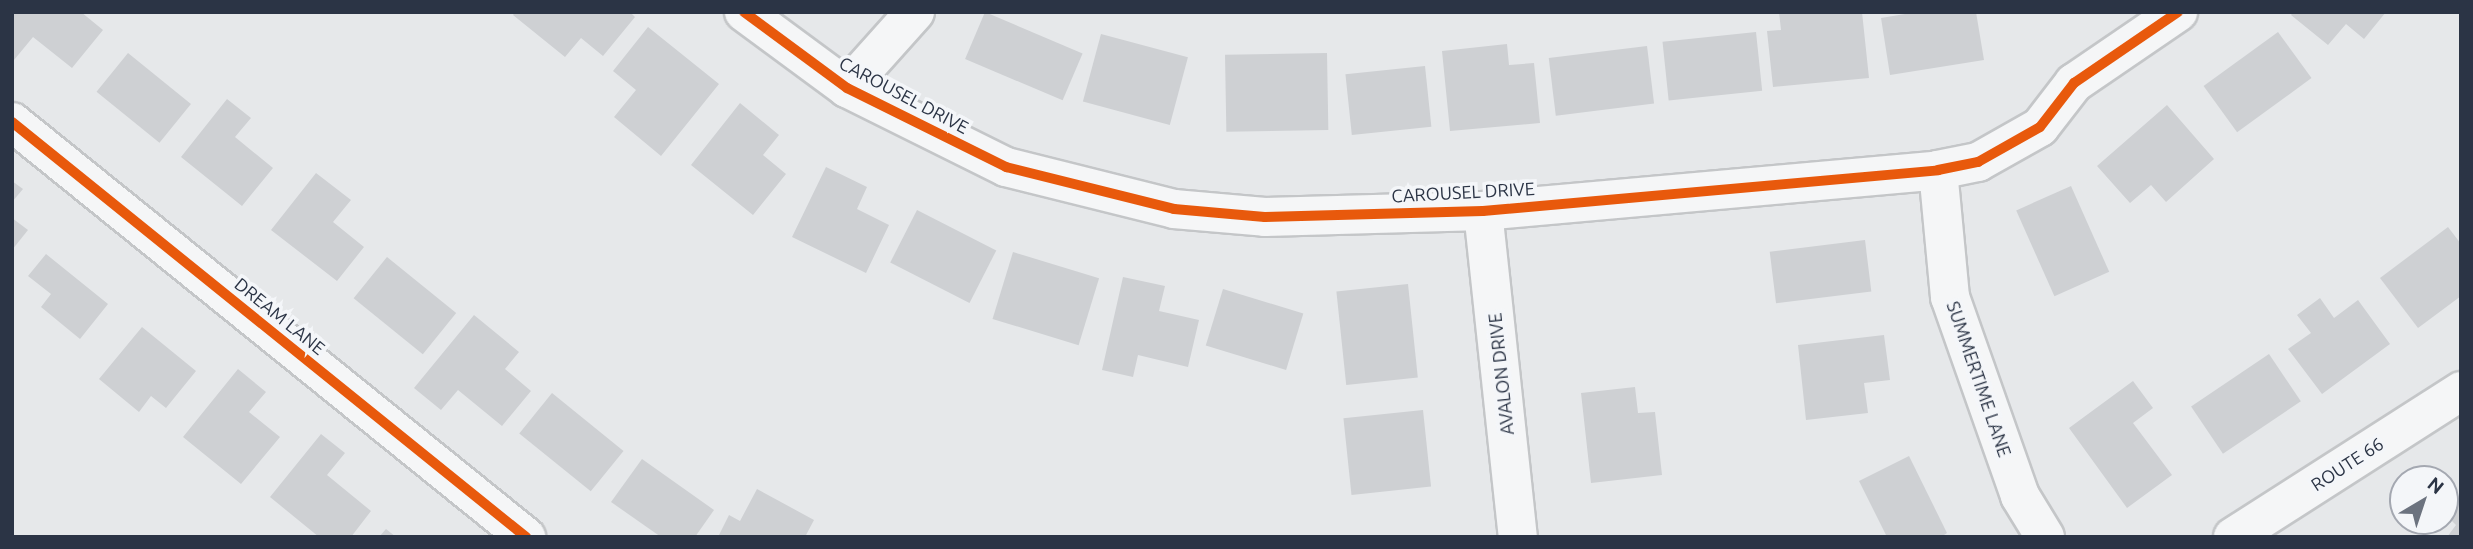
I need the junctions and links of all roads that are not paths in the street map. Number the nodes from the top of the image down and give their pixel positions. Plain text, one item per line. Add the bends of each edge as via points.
1 (744, 12) edge
2 (915, 12) edge
3 (2178, 12) edge
4 (847, 88) junction
5 (12, 122) edge
6 (1938, 170) junction
7 (1483, 211) junction
8 (2461, 391) edge
9 (526, 537) edge
10 (1518, 537) edge
11 (2045, 537) edge
12 (2233, 537) edge

1 - 4 street, CAROUSEL DRIVE
2 - 4 street
3 - 6 street, CAROUSEL DRIVE via 2074,83 2040,127 1978,162
4 - 7 street, CAROUSEL DRIVE via 1006,167 1174,209 1265,217
5 - 9 street, DREAM LANE
6 - 7 street, CAROUSEL DRIVE
6 - 11 street, SUMMERTIME LANE via 1950,297 2020,496
7 - 10 street, AVALON DRIVE
8 - 12 street, ROUTE 66

